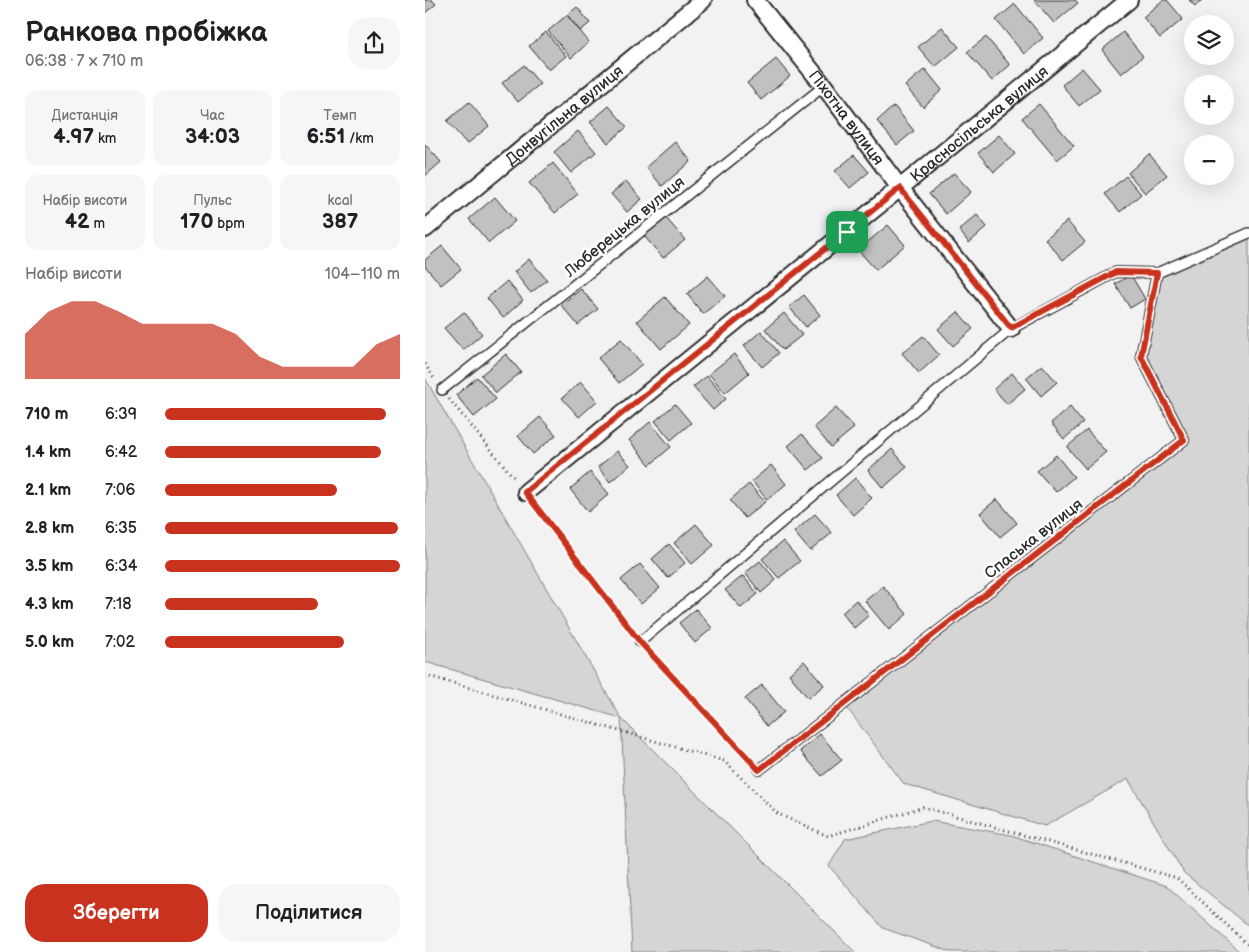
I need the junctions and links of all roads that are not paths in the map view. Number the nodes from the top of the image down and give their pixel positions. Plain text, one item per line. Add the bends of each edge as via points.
1 (703, 0) edge
2 (755, 0) edge
3 (1129, 0) edge
4 (824, 86) junction
5 (900, 188) junction
6 (425, 229) edge
7 (1249, 233) edge
8 (1157, 273) junction
9 (1011, 328) junction
10 (443, 390) road end
11 (525, 492) road end
12 (640, 642) road end
13 (759, 770) road end

1 - 6 street, Донвугільна вулиця
2 - 4 street, Піхотна вулиця
3 - 5 street, Красносільська вулиця
4 - 5 street, Піхотна вулиця
4 - 10 lane, Люберецька вулиця
5 - 9 street, Піхотна вулиця
5 - 11 street, Красносільська вулиця
7 - 8 lane
8 - 9 lane via 1116,272
8 - 13 lane, Спаська вулиця via 1141,356 1184,440
9 - 12 lane

